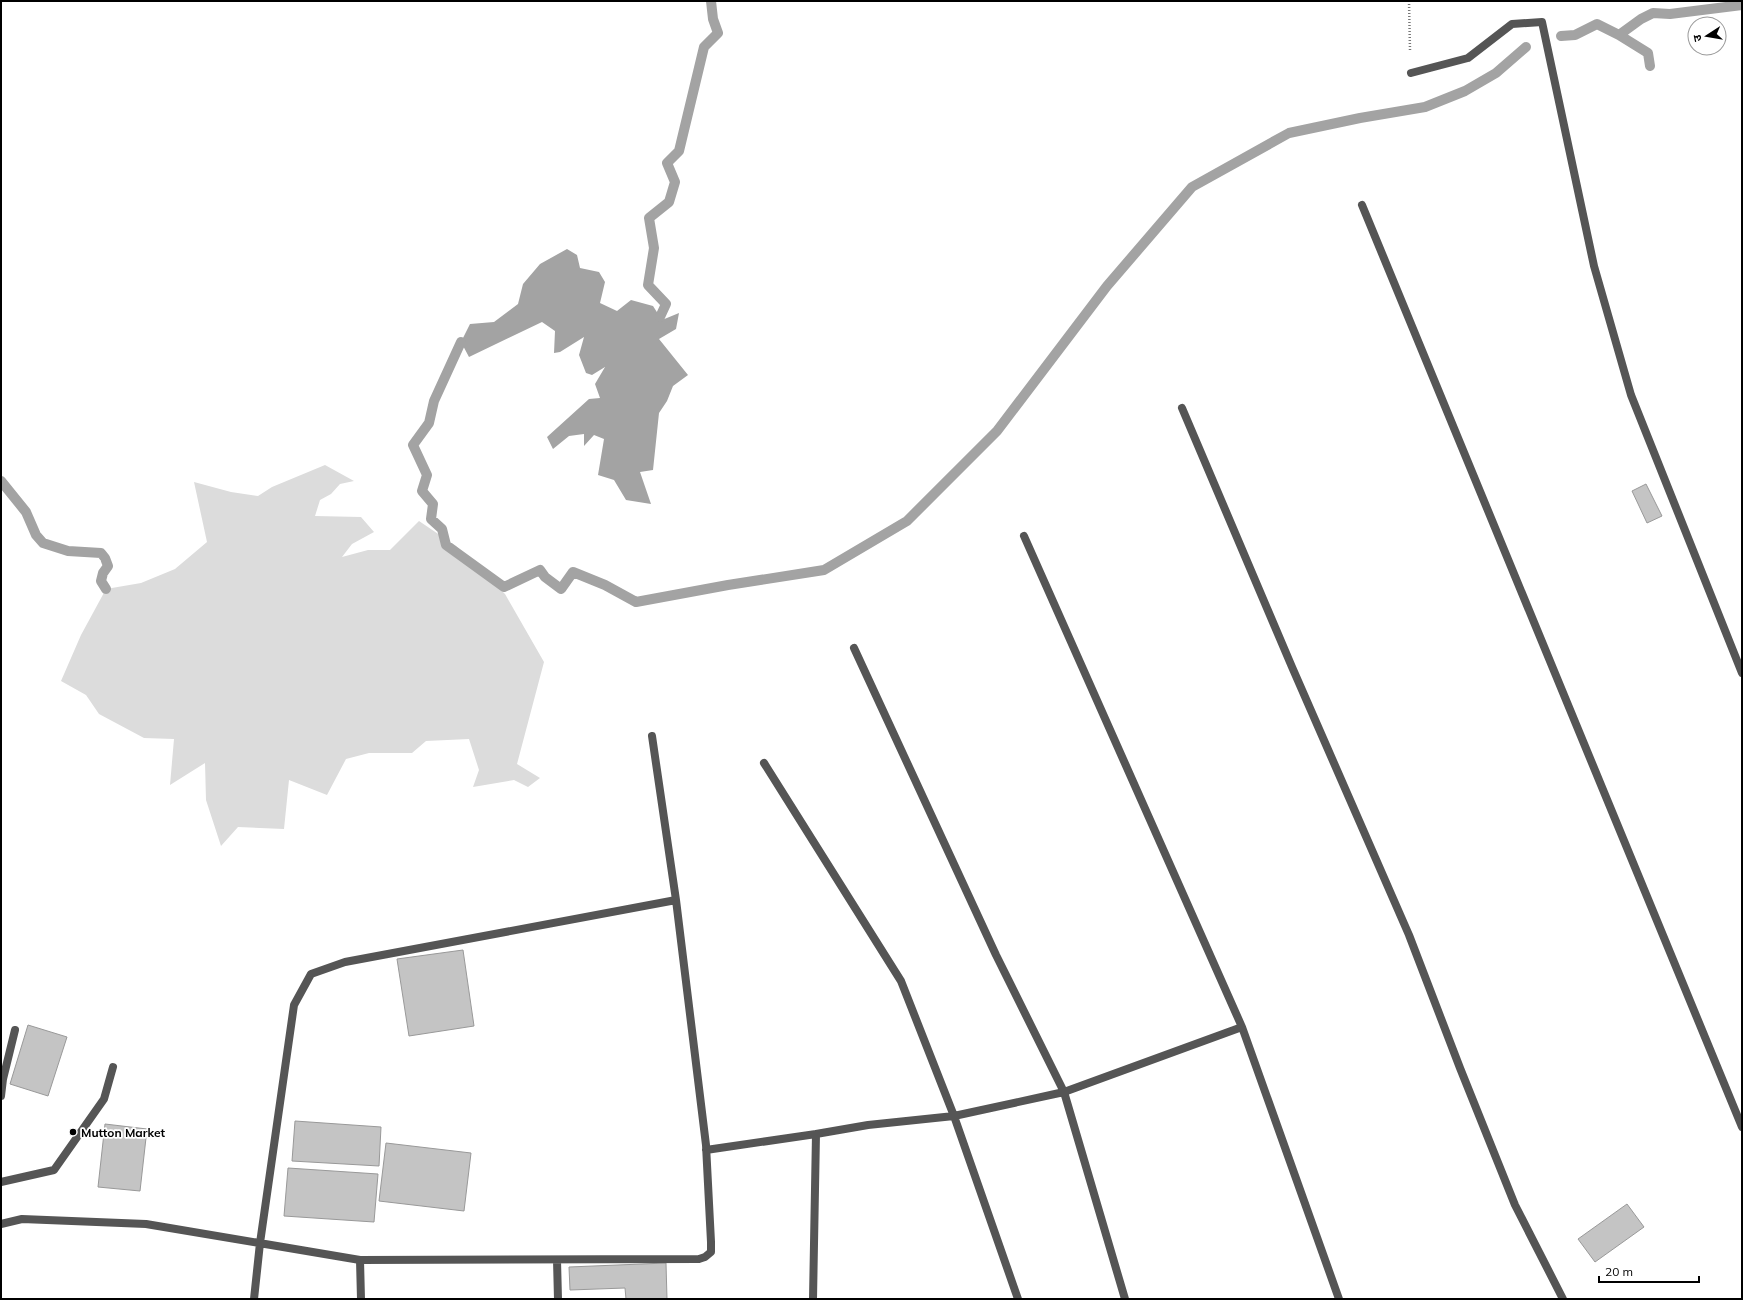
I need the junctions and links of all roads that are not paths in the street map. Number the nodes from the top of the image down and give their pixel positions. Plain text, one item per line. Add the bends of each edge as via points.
1 (1411, 73) road end
2 (1362, 205) dead end
3 (1182, 408) dead end
4 (1024, 536) dead end
5 (854, 648) dead end
6 (1742, 673) edge
7 (652, 736) dead end
8 (764, 763) dead end
9 (676, 900) junction
10 (1242, 1027) junction
11 (15, 1030) dead end
12 (113, 1067) dead end
13 (1064, 1092) junction
14 (1, 1096) edge
15 (954, 1116) junction
16 (1742, 1127) edge
17 (816, 1134) junction
18 (706, 1150) junction
19 (1, 1182) edge
20 (1, 1224) edge
21 (260, 1243) junction
22 (360, 1260) junction
23 (557, 1260) junction
24 (254, 1299) edge
25 (361, 1299) edge
26 (558, 1299) edge
27 (813, 1299) edge
28 (1018, 1299) edge
29 (1125, 1299) edge
30 (1339, 1299) edge
31 (1563, 1299) edge

1 - 6 street via 1468,58 1512,24 1542,22 1594,266 1631,395
2 - 16 street
3 - 31 street via 1409,935 1515,1204
4 - 10 street
5 - 13 street via 996,955
7 - 9 street
8 - 15 street via 901,981
9 - 18 street
9 - 21 street via 345,962 311,974 294,1005
10 - 13 street
10 - 30 street
11 - 14 street
12 - 19 street via 104,1099 54,1170
13 - 15 street
13 - 29 street
15 - 17 street via 868,1125
15 - 28 street
17 - 18 street
17 - 27 street
18 - 23 street via 711,1252 705,1257
20 - 21 street via 22,1219 146,1224
21 - 22 street
21 - 24 street
22 - 23 street
22 - 25 street
23 - 26 street

